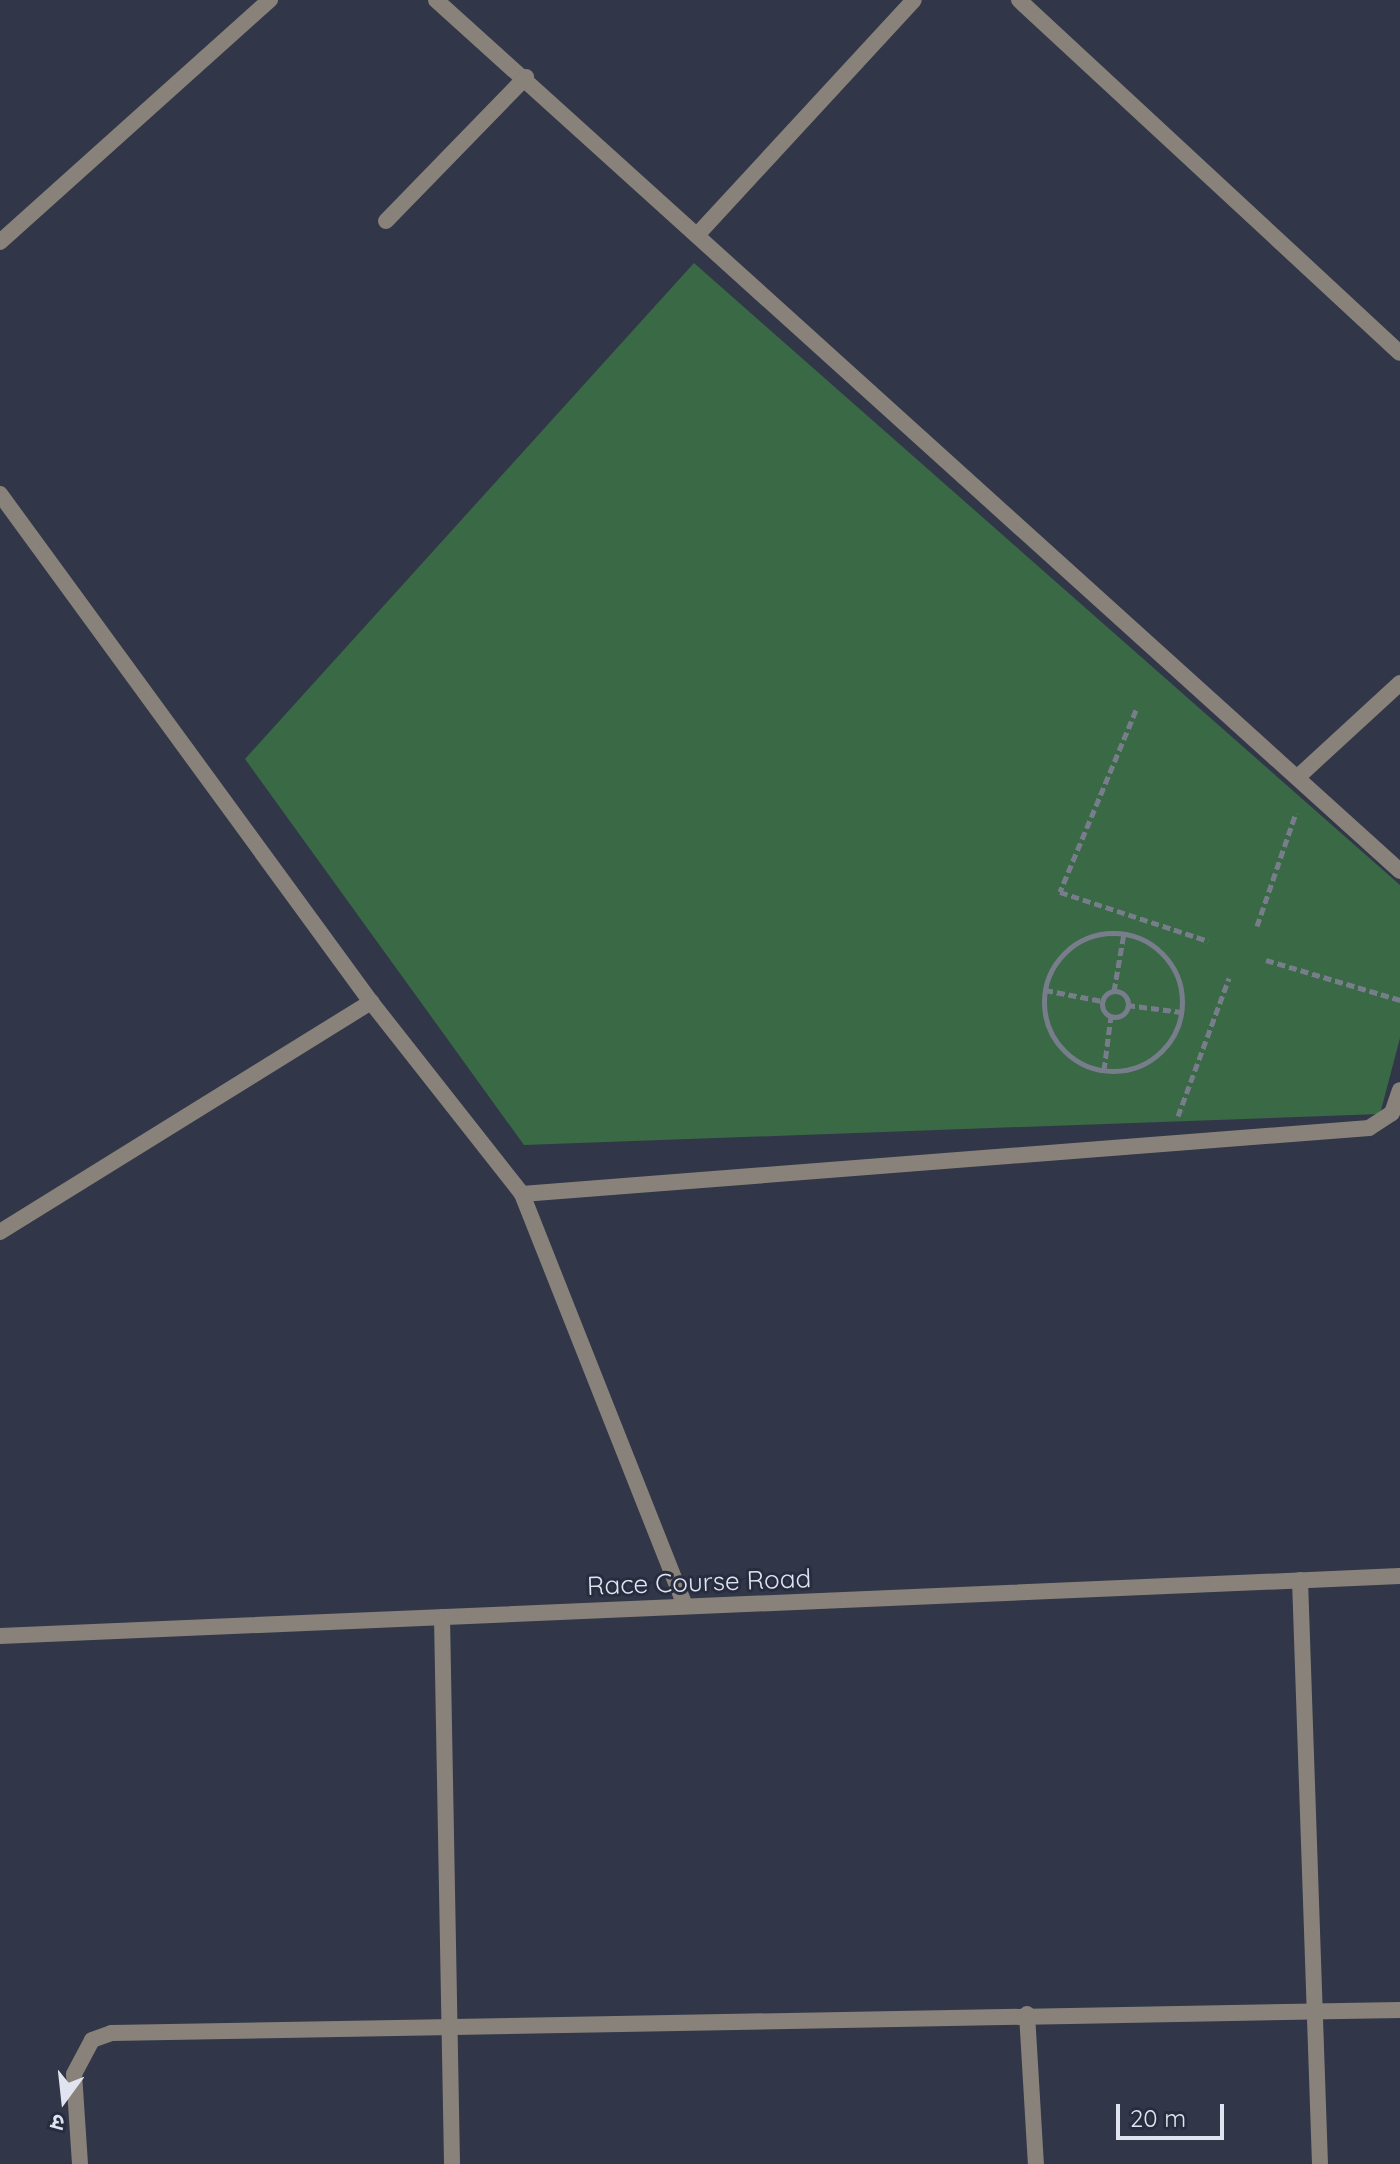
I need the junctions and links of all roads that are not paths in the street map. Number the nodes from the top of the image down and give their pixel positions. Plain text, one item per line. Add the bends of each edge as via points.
1 (270, 0) edge
2 (436, 0) edge
3 (914, 0) edge
4 (1019, 0) edge
5 (526, 77) junction
6 (386, 221) dead end
7 (698, 234) junction
8 (0, 242) edge
9 (1400, 353) edge
10 (0, 494) edge
11 (1400, 683) edge
12 (1300, 775) junction
13 (1400, 871) edge
14 (371, 1002) junction
15 (1400, 1090) edge
16 (1396, 1114) edge
17 (522, 1194) junction
18 (0, 1232) edge
19 (1400, 1576) edge
20 (1300, 1580) junction
21 (685, 1606) junction
22 (442, 1617) junction
23 (0, 1636) edge
24 (1309, 2010) junction
25 (1400, 2010) edge
26 (1027, 2014) junction
27 (446, 2023) junction
28 (80, 2164) edge
29 (452, 2164) edge
30 (1036, 2164) edge
31 (1320, 2164) edge

1 - 8 street
2 - 5 street
3 - 7 street
4 - 9 street
5 - 6 street
5 - 7 street
7 - 12 street
10 - 14 street
11 - 12 street
12 - 13 street
14 - 17 street
14 - 18 street
15 - 16 street
16 - 17 street via 1369,1128
17 - 21 street
19 - 20 street, Race Course Road
20 - 21 street, Race Course Road
20 - 24 street
21 - 22 street, Race Course Road
22 - 23 street, Race Course Road
22 - 27 street
24 - 25 street
24 - 26 street
24 - 31 street
26 - 27 street
26 - 30 street
27 - 28 street via 101,2037 74,2074
27 - 29 street

